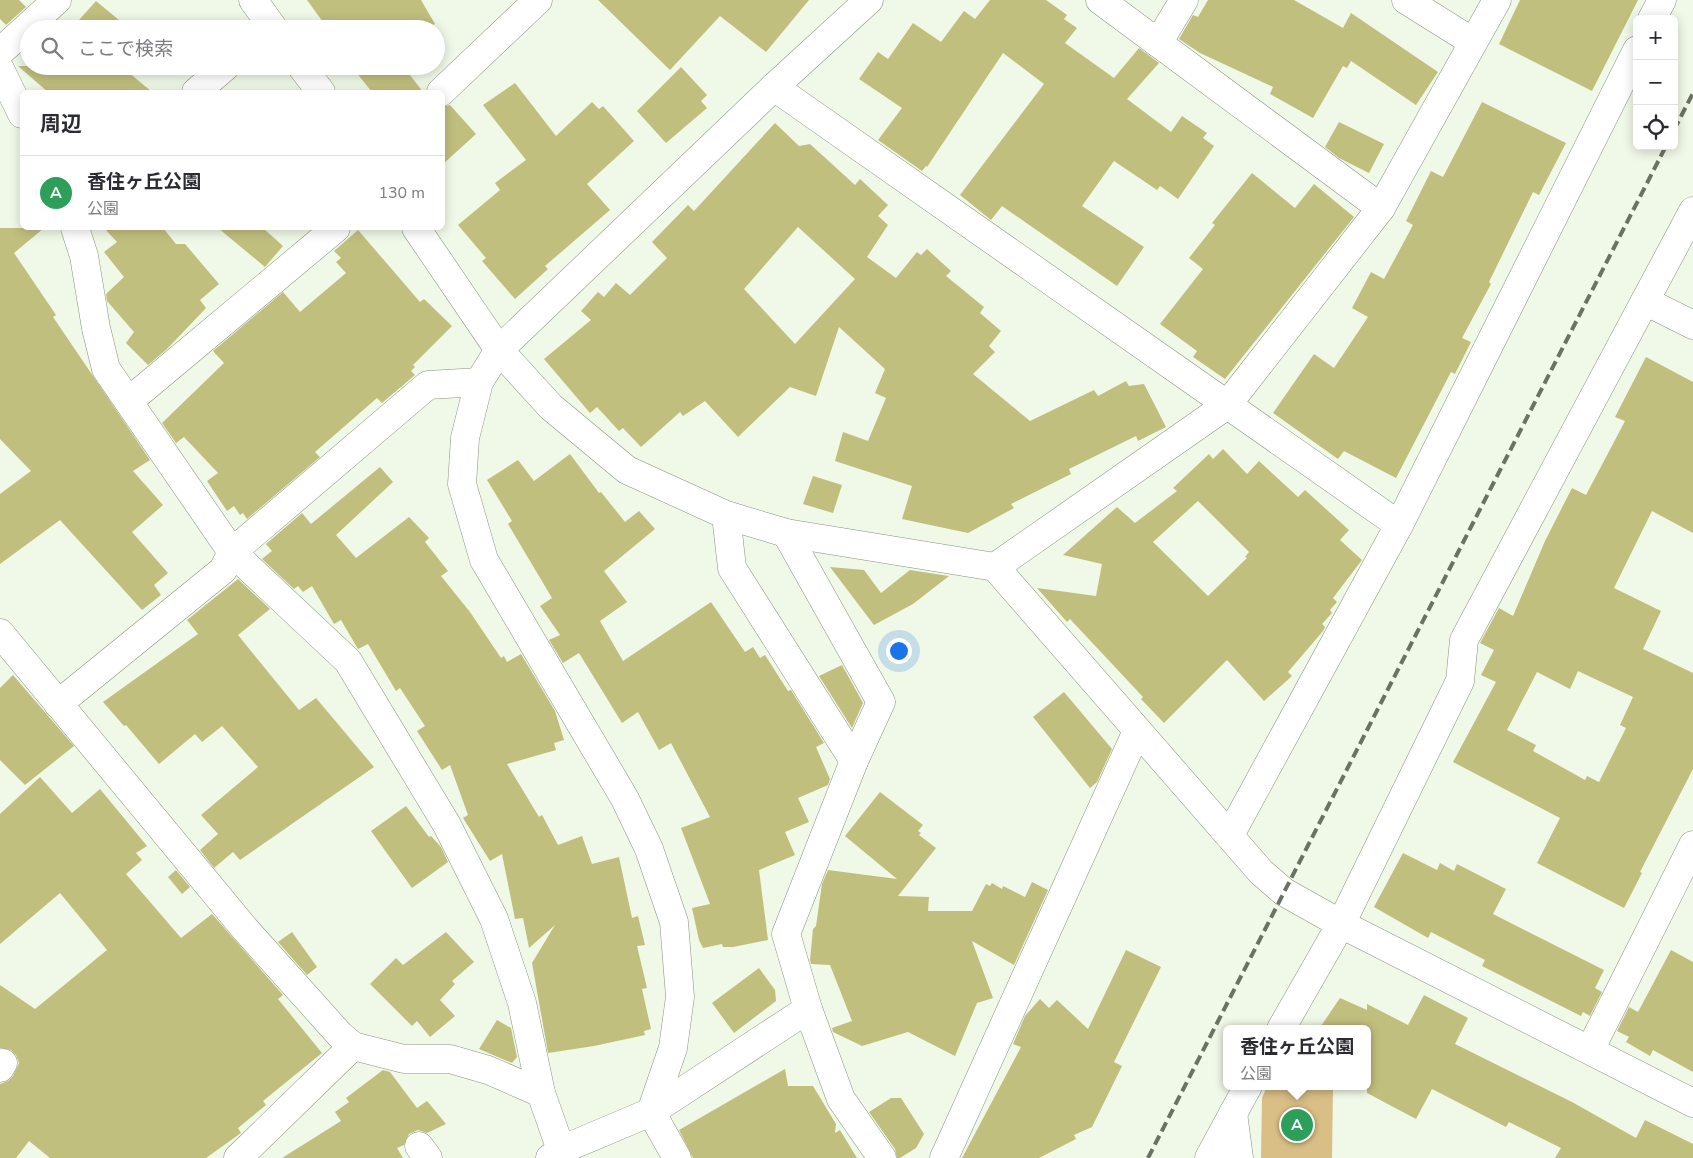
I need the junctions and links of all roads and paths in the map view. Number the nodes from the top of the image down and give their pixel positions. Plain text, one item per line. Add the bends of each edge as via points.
1 (57, 0) edge
2 (253, 0) edge
3 (538, 0) edge
4 (869, 0) edge
5 (1100, 0) edge
6 (1184, 0) edge
7 (1406, 0) edge
8 (1497, 0) edge
9 (1662, 0) edge
10 (1654, 15) edge
11 (35, 20) edge
12 (266, 20) edge
13 (20, 34) edge
14 (1473, 42) junction
15 (1158, 43) junction
16 (0, 52) edge
17 (1633, 58) edge
18 (0, 69) edge
19 (216, 75) edge
20 (308, 75) edge
21 (774, 87) junction
22 (198, 90) edge
23 (319, 90) edge
24 (443, 90) edge
25 (20, 110) edge
26 (1381, 208) junction
27 (1693, 211) edge
28 (76, 230) edge
29 (334, 230) edge
30 (417, 230) edge
31 (1645, 301) junction
32 (1693, 325) edge
33 (499, 350) junction
34 (479, 382) junction
35 (130, 401) junction
36 (1227, 405) junction
37 (726, 515) junction
38 (1399, 525) junction
39 (786, 533) junction
40 (232, 552) junction
41 (995, 567) junction
42 (0, 633) edge
43 (58, 704) junction
44 (1137, 731) junction
45 (854, 761) junction
46 (1230, 835) junction
47 (1693, 846) edge
48 (1341, 924) junction
49 (808, 1009) junction
50 (1283, 1025) edge
51 (353, 1046) junction
52 (1590, 1050) junction
53 (1246, 1090) edge
54 (541, 1093) junction
55 (1693, 1103) edge
56 (651, 1112) junction
57 (1232, 1113) junction
58 (555, 1154) edge
59 (238, 1158) edge
60 (677, 1158) edge
61 (882, 1158) edge
62 (944, 1158) edge
63 (1209, 1158) edge
64 (1239, 1158) edge

1 - 11 street
2 - 12 street
3 - 24 street
4 - 21 street
5 - 15 street
6 - 15 street
7 - 14 street
8 - 14 street
9 - 10 street
13 - 16 street
14 - 26 street
15 - 26 street
17 - 38 street
18 - 25 street
19 - 22 street
20 - 23 street
21 - 33 street
21 - 36 street
26 - 36 street
27 - 31 street
28 - 35 street via 84,256 106,369
29 - 35 street
30 - 33 street
31 - 32 street
31 - 48 street via 1464,640 1460,681
33 - 34 street
33 - 37 street via 551,407 628,470
34 - 40 street via 428,385
34 - 56 street via 464,438 462,484 484,560 625,799 649,849 674,922 680,997 673,1048
35 - 40 street
36 - 38 street
36 - 41 street
37 - 39 street
37 - 45 street via 732,568
38 - 46 street
39 - 41 street
39 - 45 street via 881,702
40 - 43 street via 223,570
40 - 54 street via 348,661 447,825 494,919 522,1003
41 - 44 street
42 - 43 street
43 - 51 street via 245,929
44 - 46 street
44 - 62 street
45 - 49 street via 786,934
46 - 48 street via 1261,872 1284,892
47 - 52 street
48 - 50 street
48 - 52 street
49 - 56 street
49 - 61 street via 841,1099
51 - 54 street via 404,1059 450,1059 488,1070
51 - 59 street
52 - 55 street
53 - 57 street
54 - 58 street
56 - 58 street
56 - 60 street
57 - 63 street
57 - 64 street

